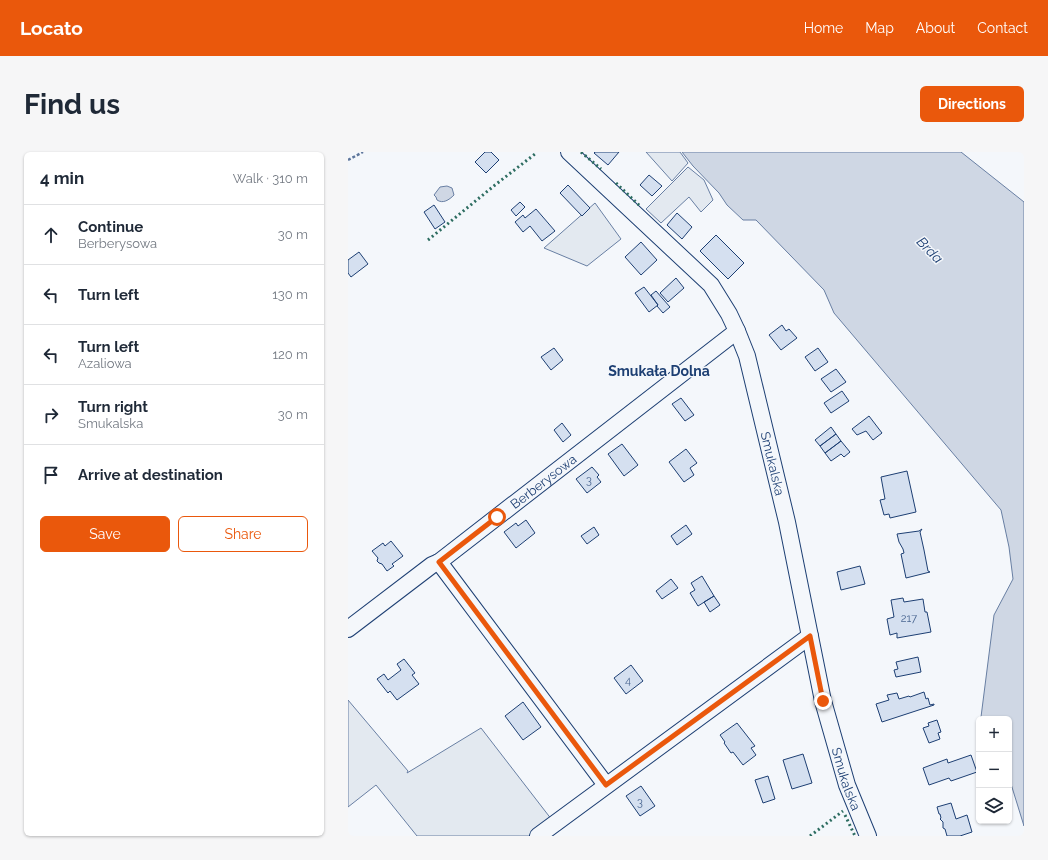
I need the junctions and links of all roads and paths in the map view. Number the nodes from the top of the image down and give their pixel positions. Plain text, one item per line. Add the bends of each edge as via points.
1 (363, 152) edge
2 (569, 152) edge
3 (348, 160) edge
4 (737, 331) junction
5 (439, 562) junction
6 (348, 629) edge
7 (810, 636) junction
8 (606, 785) junction
9 (538, 836) edge
10 (868, 836) edge

1 - 3 path
2 - 4 street, Smukalska via 711,285
4 - 5 street, Berberysowa
4 - 7 street, Smukalska via 746,356 787,522
5 - 6 street, Berberysowa
5 - 8 street
7 - 8 street
7 - 10 street, Smukalska via 823,701 847,785
8 - 9 street

